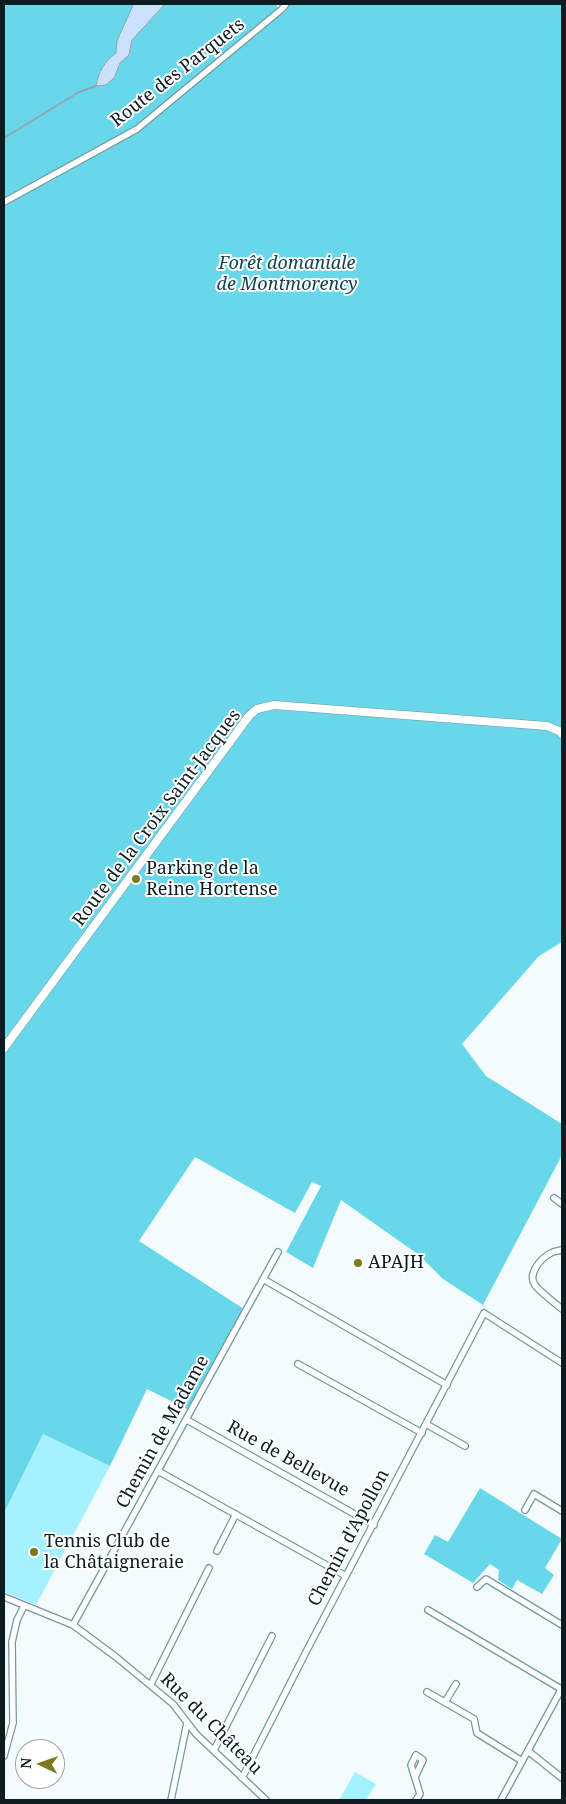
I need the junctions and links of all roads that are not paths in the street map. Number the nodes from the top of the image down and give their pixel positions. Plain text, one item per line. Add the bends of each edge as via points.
1 (286, 4) edge
2 (4, 202) edge
3 (562, 734) edge
4 (4, 1048) edge
5 (554, 1198) dead end
6 (562, 1204) edge
7 (562, 1250) edge
8 (278, 1252) dead end
9 (263, 1279) junction
10 (562, 1309) edge
11 (562, 1363) edge
12 (298, 1364) dead end
13 (447, 1385) junction
14 (187, 1420) junction
15 (426, 1424) junction
16 (422, 1433) junction
17 (465, 1446) dead end
18 (158, 1472) junction
19 (525, 1510) dead end
20 (562, 1511) edge
21 (236, 1514) junction
22 (374, 1525) junction
23 (217, 1551) dead end
24 (209, 1568) dead end
25 (346, 1576) junction
26 (478, 1587) dead end
27 (4, 1597) edge
28 (24, 1606) junction
29 (428, 1610) dead end
30 (73, 1625) junction
31 (562, 1625) edge
32 (272, 1636) dead end
33 (151, 1684) junction
34 (456, 1684) dead end
35 (562, 1688) edge
36 (427, 1692) dead end
37 (445, 1702) junction
38 (187, 1723) junction
39 (214, 1750) junction
40 (528, 1751) junction
41 (4, 1756) edge
42 (522, 1761) junction
43 (414, 1777) dead end
44 (242, 1778) junction
45 (562, 1778) edge
46 (171, 1800) edge
47 (266, 1800) edge
48 (416, 1800) edge
49 (501, 1800) edge

1 - 2 street, Route des Parquets via 137,129
3 - 4 street, Route de la Croix Saint-Jacques via 547,726 274,705 257,710 249,716
5 - 6 street
7 - 10 street via 545,1257 533,1278 535,1285
8 - 9 street, Chemin de Madame
9 - 13 street
9 - 14 street, Chemin de Madame
11 - 13 street, Chemin d'Apollon via 484,1313
12 - 16 street
13 - 15 street, Chemin d'Apollon
14 - 18 street, Chemin de Madame
14 - 22 street, Rue de Bellevue
15 - 16 street, Chemin d'Apollon
15 - 17 street
16 - 22 street, Chemin d'Apollon
18 - 21 street
18 - 30 street, Chemin de Madame
19 - 20 street via 534,1494
21 - 23 street
21 - 25 street
22 - 25 street, Chemin d'Apollon
24 - 33 street
25 - 44 street, Chemin d'Apollon
26 - 31 street via 486,1579
27 - 28 street, Rue du Château
28 - 30 street, Rue du Château
28 - 41 street via 12,1642 13,1723
29 - 35 street
30 - 33 street, Rue du Château
32 - 39 street
33 - 38 street, Rue du Château via 173,1704
34 - 37 street
35 - 40 street
36 - 37 street
37 - 42 street via 474,1720 477,1733
38 - 39 street, Rue du Château
38 - 46 street
39 - 44 street, Rue du Château
40 - 42 street
40 - 45 street
42 - 49 street
43 - 48 street via 420,1794
44 - 47 street, Rue du Château

